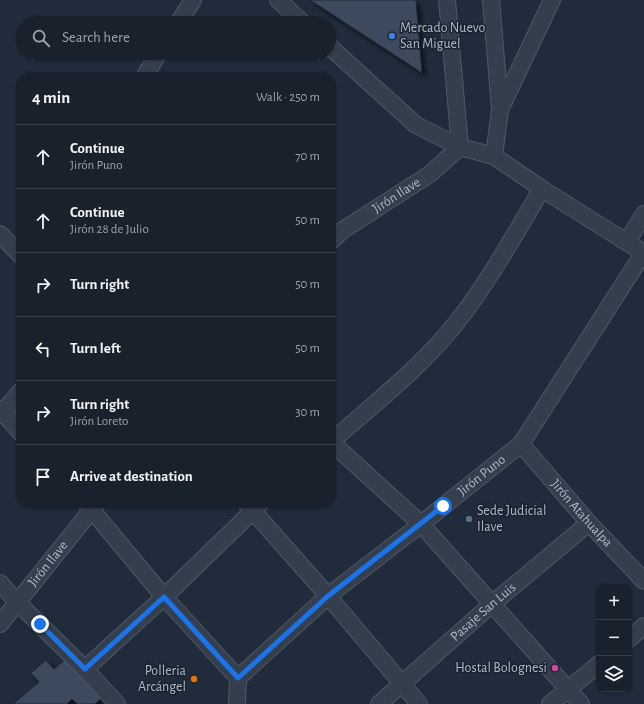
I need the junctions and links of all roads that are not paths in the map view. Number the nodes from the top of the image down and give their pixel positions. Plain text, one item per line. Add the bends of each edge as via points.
1 (193, 0) edge
2 (278, 0) edge
3 (447, 0) edge
4 (491, 0) edge
5 (552, 0) edge
6 (183, 16) edge
7 (295, 16) edge
8 (336, 52) edge
9 (155, 60) edge
10 (147, 72) edge
11 (500, 110) junction
12 (460, 147) junction
13 (494, 156) junction
14 (542, 189) junction
15 (644, 214) edge
16 (0, 234) edge
17 (336, 236) edge
18 (627, 242) junction
19 (16, 251) edge
20 (644, 252) edge
21 (16, 396) edge
22 (1, 412) edge
23 (16, 428) edge
24 (336, 438) edge
25 (521, 444) junction
26 (336, 447) edge
27 (89, 508) edge
28 (93, 508) edge
29 (250, 508) edge
30 (255, 508) edge
31 (589, 523) junction
32 (421, 524) junction
33 (644, 581) edge
34 (0, 583) edge
35 (328, 596) junction
36 (164, 597) junction
37 (17, 602) junction
38 (492, 604) junction
39 (0, 624) edge
40 (644, 626) edge
41 (632, 636) edge
42 (596, 667) edge
43 (85, 669) junction
44 (238, 678) junction
45 (402, 684) junction
46 (568, 690) junction
47 (117, 704) edge
48 (237, 704) edge
49 (379, 704) edge
50 (419, 704) edge
51 (550, 704) edge
52 (581, 704) edge

1 - 6 street
2 - 7 street
3 - 12 street
4 - 11 street
5 - 11 street
8 - 12 street via 416,125
9 - 10 street
11 - 13 street
12 - 13 street
12 - 17 street, Jirón Ilave via 430,174
13 - 14 street
14 - 18 street
14 - 24 street via 479,292 447,334 408,375
15 - 18 street
16 - 19 street
18 - 20 street
20 - 25 street, Jirón Puno
21 - 22 street
22 - 23 street
25 - 31 street, Jirón Atahualpa
25 - 32 street, Jirón Puno
26 - 32 street
27 - 37 street, Jirón Ilave
28 - 36 street
29 - 36 street
30 - 35 street
31 - 33 street, Jirón Atahualpa
31 - 38 street, Pasaje San Luis
32 - 35 street, Jirón Puno
32 - 38 street
34 - 37 street
35 - 44 street, Jirón Puno
35 - 45 street
36 - 43 street
36 - 44 street
37 - 39 street, Jirón Ilave
37 - 43 street
38 - 45 street, Pasaje San Luis
38 - 46 street
40 - 41 street
42 - 46 street
43 - 47 street
44 - 48 street
45 - 49 street, Pasaje San Luis
45 - 50 street
46 - 51 street
46 - 52 street

